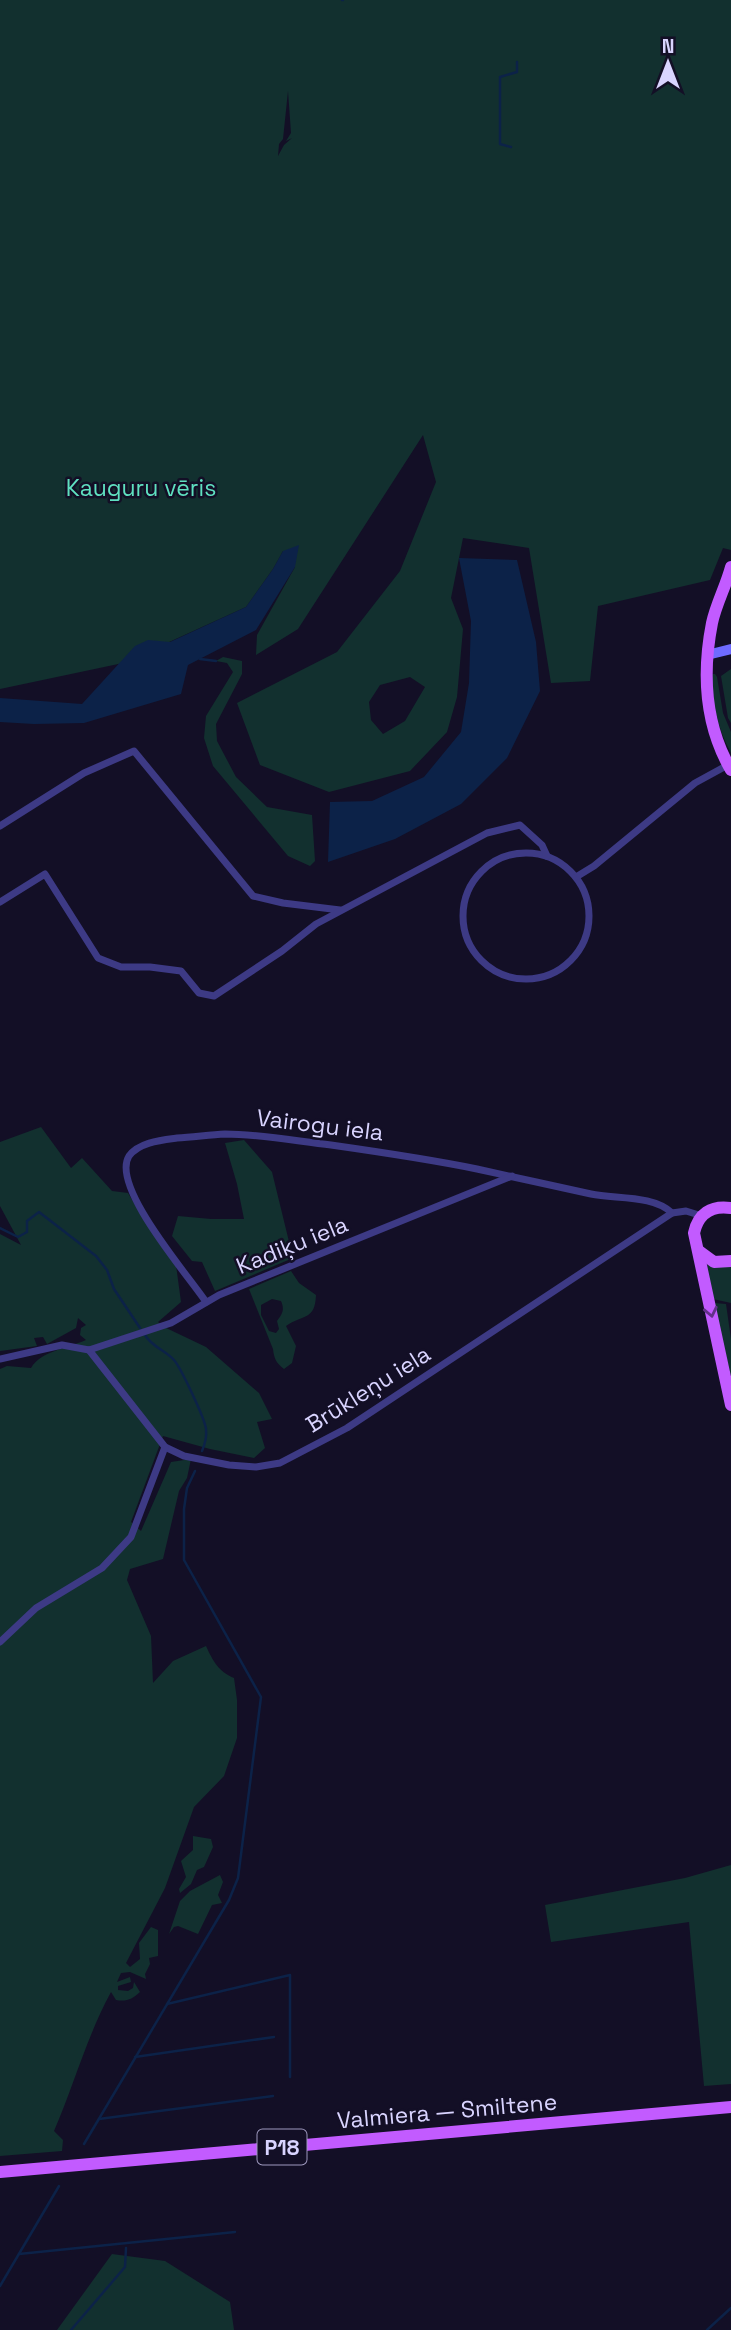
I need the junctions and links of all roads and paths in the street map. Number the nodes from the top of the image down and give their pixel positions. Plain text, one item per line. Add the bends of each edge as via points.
1 (731, 567) edge
2 (731, 649) edge
3 (708, 655) junction
4 (729, 768) edge
5 (0, 826) edge
6 (547, 856) junction
7 (576, 877) junction
8 (0, 902) edge
9 (341, 910) junction
10 (512, 1176) junction
11 (731, 1208) edge
12 (674, 1213) junction
13 (699, 1221) junction
14 (699, 1250) junction
15 (731, 1261) edge
16 (206, 1302) junction
17 (89, 1350) junction
18 (0, 1359) edge
19 (731, 1405) edge
20 (165, 1447) junction
21 (0, 1642) edge
22 (731, 2107) edge
23 (0, 2172) edge

1 - 3 main road via 713,621
2 - 3 main road
3 - 4 main road via 707,702
4 - 7 street via 695,783
5 - 9 street via 85,773 134,751 253,896
6 - 7 street
6 - 7 street via 503,857 481,871 470,885 462,919 465,937 487,967 504,977 544,978 576,956 590,918 587,898
6 - 9 street via 520,825 487,833
8 - 9 street via 45,874 98,958 121,967 181,971 200,993 214,996
10 - 12 street, Vairogu iela via 666,1206
10 - 16 street, Kadiķu iela
10 - 16 street, Vairogu iela via 391,1153 227,1134 172,1139 135,1149 126,1165 133,1195
11 - 13 main road via 714,1208
12 - 13 street via 685,1211
12 - 20 street, Brūkleņu iela via 347,1428 280,1463 229,1465
13 - 14 main road via 694,1238
14 - 15 main road via 714,1262
14 -> 19 main road
16 - 17 street, Kadiķu iela via 180,1320
17 - 18 street via 62,1345
17 - 20 street
20 - 21 street via 131,1536 97,1572 36,1608
22 - 23 main road, Valmiera — Smiltene / P18

